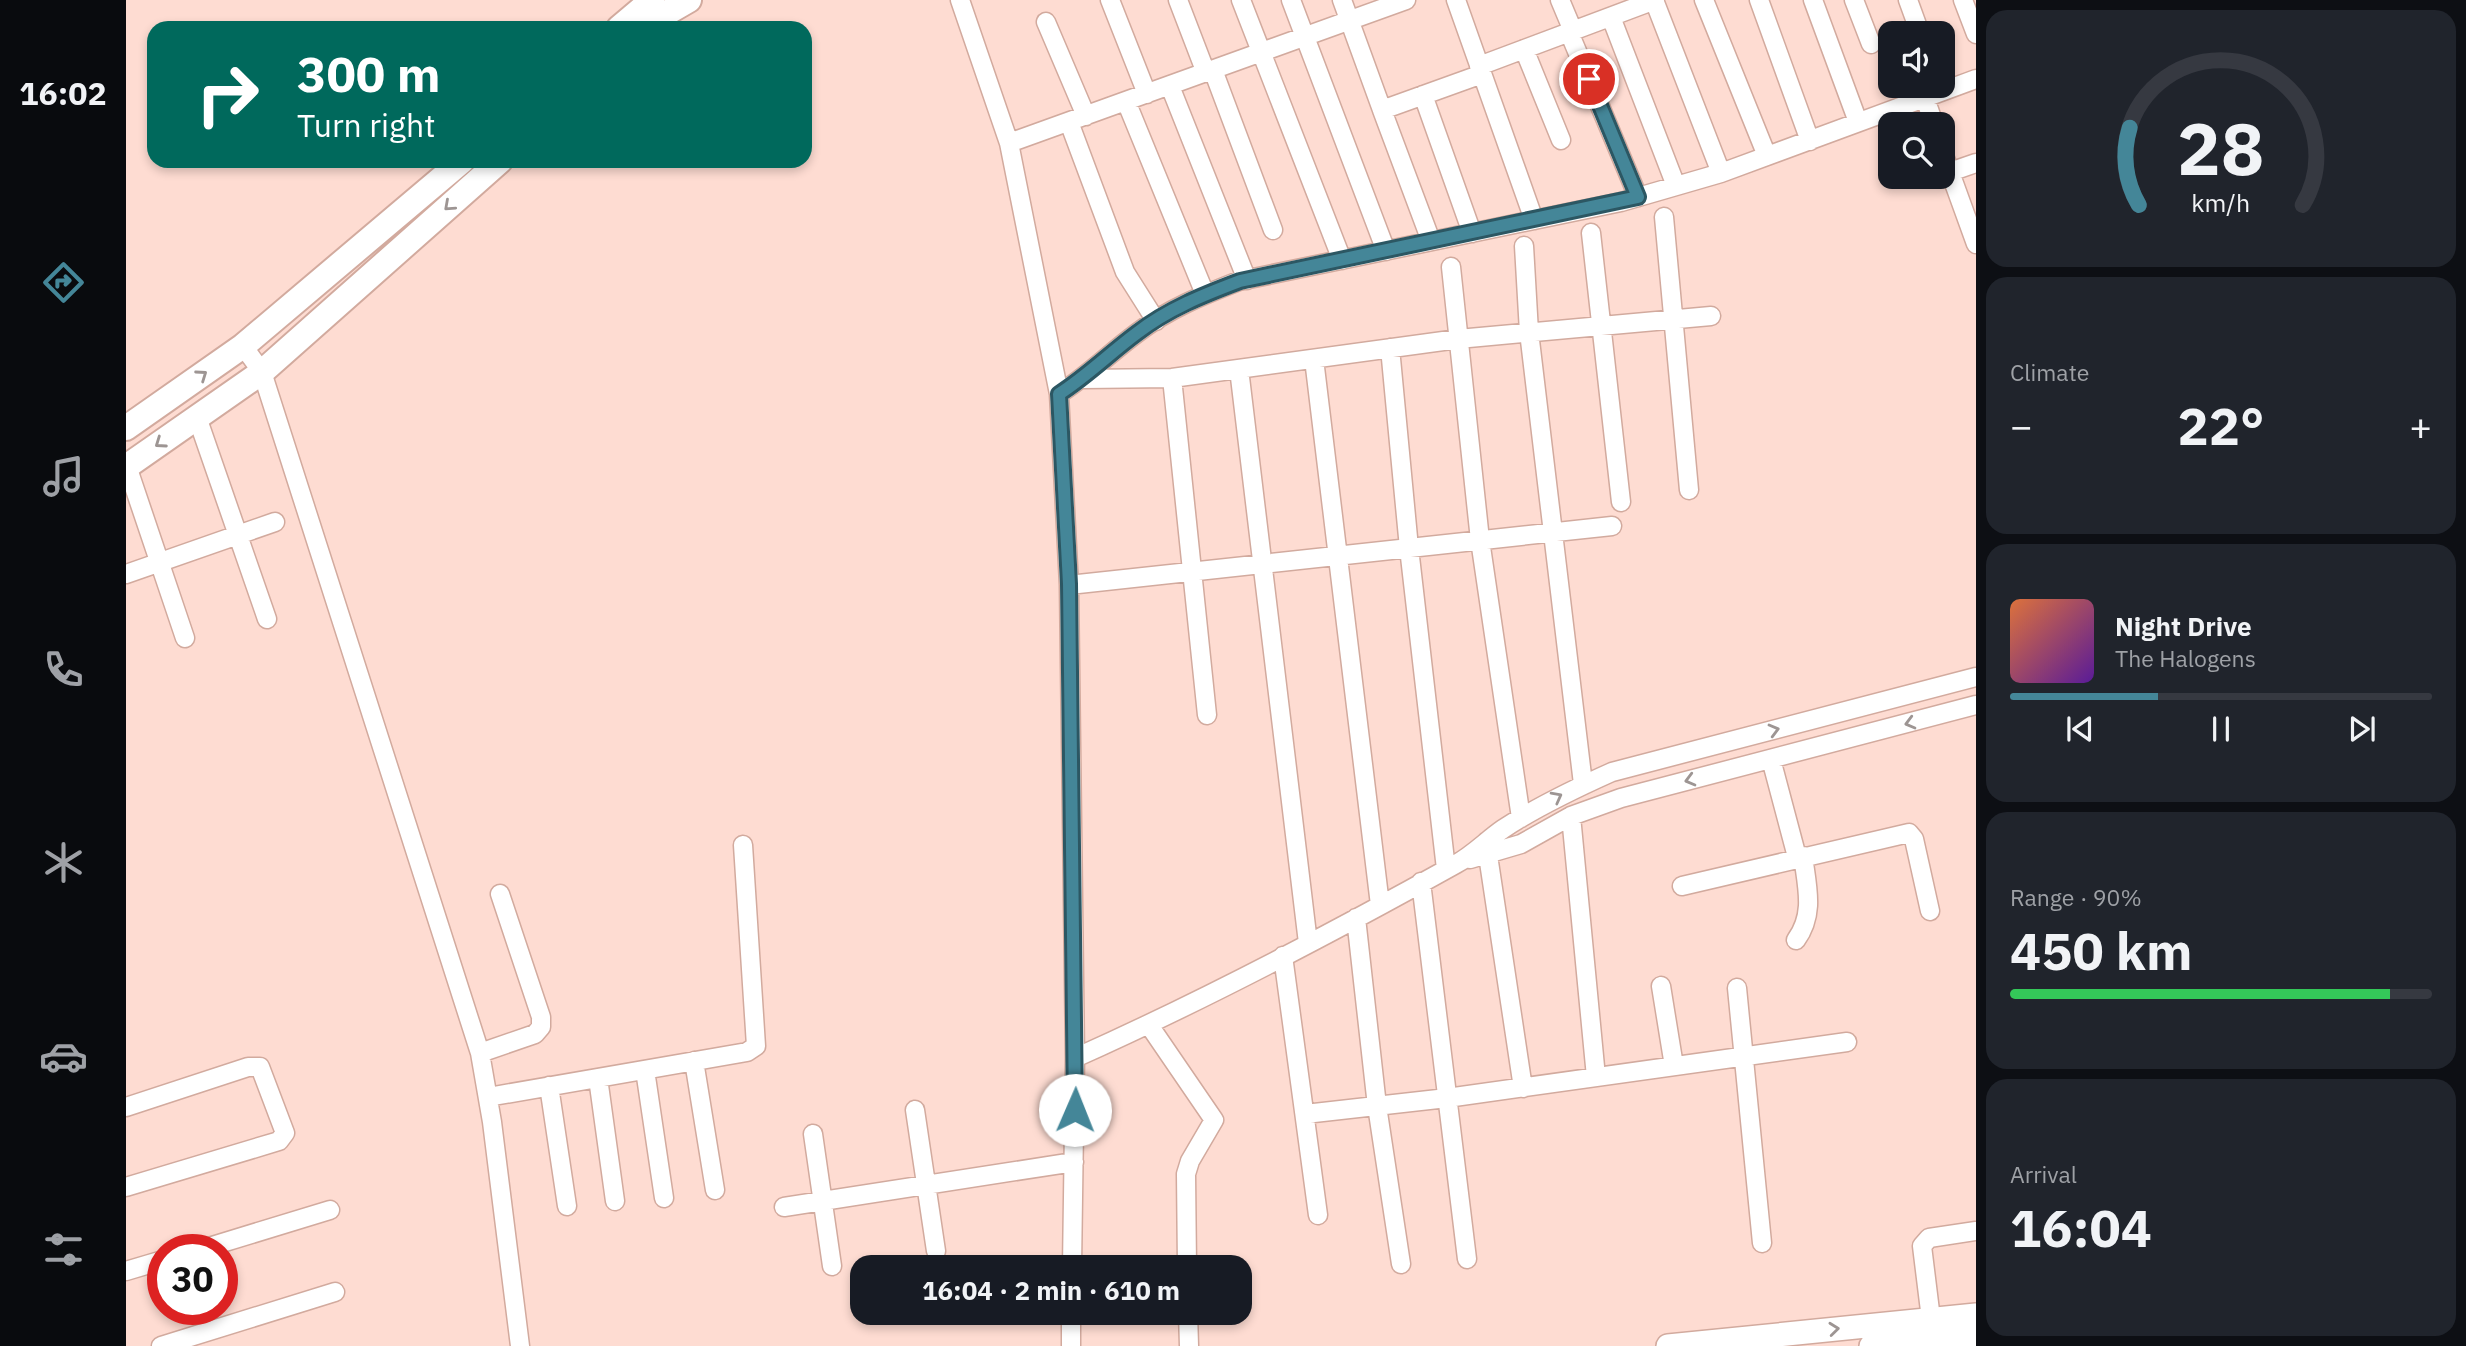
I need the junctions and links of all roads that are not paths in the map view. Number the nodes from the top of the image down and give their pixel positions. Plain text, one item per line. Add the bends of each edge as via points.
1 (652, 0) edge
2 (689, 0) edge
3 (960, 0) edge
4 (1110, 0) edge
5 (1178, 0) edge
6 (1241, 0) edge
7 (1291, 0) edge
8 (1342, 0) edge
9 (1456, 0) edge
10 (1560, 0) edge
11 (1655, 0) edge
12 (1704, 0) edge
13 (1759, 0) edge
14 (1813, 0) edge
15 (1854, 0) edge
16 (1908, 0) edge
17 (1963, 0) edge
18 (1398, 1) edge
19 (1613, 10) edge
20 (627, 21) edge
21 (658, 21) edge
22 (1350, 21) junction
23 (1916, 21) edge
24 (1046, 22) dead end
25 (1571, 32) junction
26 (1976, 34) edge
27 (1304, 37) junction
28 (1871, 44) dead end
29 (1524, 49) junction
30 (1261, 53) junction
31 (1480, 70) junction
32 (1210, 71) junction
33 (1976, 79) edge
34 (1170, 86) junction
35 (1955, 87) edge
36 (1147, 94) junction
37 (1423, 95) junction
38 (1925, 98) joint
39 (1126, 101) junction
40 (1382, 110) junction
41 (1930, 112) edge
42 (1078, 119) junction
43 (1858, 122) junction
44 (1561, 140) dead end
45 (1810, 141) junction
46 (1009, 143) junction
47 (1768, 156) junction
48 (1976, 163) edge
49 (454, 168) edge
50 (492, 168) edge
51 (1955, 170) edge
52 (1721, 173) junction
53 (1676, 186) junction
54 (1955, 186) edge
55 (1638, 197) junction
56 (1664, 216) dead end
57 (1534, 220) junction
58 (1273, 230) dead end
59 (1472, 233) junction
60 (1591, 233) dead end
61 (1431, 242) junction
62 (1976, 244) edge
63 (1524, 246) dead end
64 (1385, 251) junction
65 (1342, 260) junction
66 (1451, 267) dead end
67 (1247, 280) junction
68 (1205, 294) junction
69 (1711, 316) dead end
70 (1675, 319) junction
71 (1156, 321) junction
72 (1599, 326) junction
73 (1530, 332) junction
74 (1458, 339) junction
75 (243, 346) junction
76 (1390, 348) junction
77 (1314, 359) junction
78 (1239, 369) junction
79 (262, 372) junction
80 (1172, 378) junction
81 (1083, 379) junction
82 (1059, 394) junction
83 (197, 417) junction
84 (126, 428) edge
85 (127, 466) edge
86 (1689, 490) dead end
87 (1621, 502) dead end
88 (275, 522) dead end
89 (1612, 526) dead end
90 (1553, 533) junction
91 (238, 535) junction
92 (1480, 540) junction
93 (1409, 548) junction
94 (1337, 556) junction
95 (159, 562) junction
96 (1263, 564) junction
97 (1193, 571) junction
98 (126, 574) edge
99 (1069, 584) junction
100 (267, 619) dead end
101 (185, 638) dead end
102 (1976, 677) edge
103 (1976, 705) edge
104 (1207, 715) dead end
105 (1771, 759) junction
106 (1583, 784) junction
107 (1572, 816) junction
108 (1521, 818) junction
109 (743, 845) dead end
110 (1487, 848) junction
111 (1800, 856) junction
112 (1453, 866) junction
113 (1421, 883) junction
114 (1682, 886) dead end
115 (500, 894) dead end
116 (1380, 905) junction
117 (1930, 911) dead end
118 (1356, 918) junction
119 (1796, 940) dead end
120 (1308, 943) junction
121 (1283, 956) junction
122 (1661, 986) dead end
123 (1737, 988) dead end
124 (1149, 1025) junction
125 (1847, 1042) dead end
126 (480, 1053) junction
127 (1742, 1057) junction
128 (1076, 1058) junction
129 (694, 1061) junction
130 (1674, 1066) junction
131 (645, 1070) junction
132 (1596, 1077) junction
133 (598, 1078) junction
134 (549, 1086) junction
135 (1523, 1087) junction
136 (488, 1097) junction
137 (1447, 1098) junction
138 (1377, 1106) junction
139 (126, 1107) edge
140 (915, 1110) dead end
141 (1305, 1114) junction
142 (813, 1134) dead end
143 (1074, 1162) junction
144 (925, 1185) junction
145 (126, 1187) edge
146 (715, 1190) dead end
147 (664, 1198) dead end
148 (615, 1201) dead end
149 (824, 1201) junction
150 (567, 1206) dead end
151 (783, 1207) dead end
152 (330, 1210) dead end
153 (1318, 1215) dead end
154 (1976, 1231) edge
155 (238, 1238) edge
156 (1762, 1243) dead end
157 (936, 1251) dead end
158 (1072, 1255) edge
159 (1187, 1255) edge
160 (1467, 1259) dead end
161 (1401, 1264) dead end
162 (147, 1265) edge
163 (832, 1266) dead end
164 (126, 1271) edge
165 (335, 1292) dead end
166 (1976, 1315) edge
167 (1931, 1319) junction
168 (1071, 1325) edge
169 (1188, 1325) edge
170 (1976, 1336) edge
171 (1796, 1339) edge
172 (161, 1346) edge
173 (520, 1346) edge
174 (1071, 1346) edge
175 (1188, 1346) edge
176 (1668, 1346) edge
177 (1871, 1346) edge

1 - 20 main road
2 - 21 main road
3 - 46 street
4 - 36 street
5 - 32 street
6 - 30 street
7 - 27 street
8 - 22 street
9 - 31 street
10 - 25 street
11 - 19 street
11 - 52 street
12 - 47 street
13 - 45 street
14 - 43 street
15 - 28 street
16 - 23 street
17 - 26 street
18 - 22 street
19 - 25 street
19 - 53 street
22 - 27 street
22 - 40 street
24 - 42 street
25 - 29 street
25 - 55 street
27 - 30 street
27 - 64 street
29 - 31 street
29 - 44 street
30 - 32 street
30 - 65 street
31 - 37 street
31 - 57 street
32 - 34 street
32 - 58 street
33 - 35 street
34 - 36 street
34 - 67 street
36 - 39 street
37 - 40 street
37 - 59 street
38 - 41 street
38 - 43 street
39 - 42 street
39 - 68 street
40 - 61 street
42 - 46 street
42 - 71 street via 1125,272
43 - 45 street
45 - 47 street
46 - 82 street
47 - 52 street
48 - 51 street
49 - 75 main road
50 -> 79 main road
52 - 53 street
53 - 55 street
54 - 62 street
55 - 57 street
56 - 70 street
57 - 59 street
59 - 61 street
60 - 72 street
61 - 64 street
63 - 73 street
64 - 65 street
65 - 67 street
66 - 74 street
67 - 68 street
68 - 71 street
69 - 70 street
70 - 72 street
70 - 86 street
71 - 81 street
72 - 73 street
72 - 87 street
73 - 74 street
73 - 90 street
74 - 76 street
74 - 92 street
75 - 79 street
84 -> 75 main road
76 - 77 street
76 - 93 street
77 - 78 street
77 - 94 street
78 - 80 street
78 - 96 street
79 - 83 main road
79 - 126 street
80 - 81 street
80 - 97 street
81 - 82 street
82 - 99 street
83 -> 85 main road
83 - 91 street
85 - 95 street
88 - 91 street
89 - 90 street
90 - 92 street
90 - 106 street
91 - 95 street
91 - 100 street
92 - 93 street
92 - 108 street
93 - 94 street
93 - 112 street
94 - 96 street
94 - 116 street
95 - 98 street
95 - 101 street
96 - 97 street
96 - 120 street
97 - 99 street
97 - 104 street
99 - 128 street
106 -> 102 street via 1612,772
103 -> 105 street
105 -> 107 street via 1621,798
105 - 111 street
108 -> 106 street
107 - 110 street via 1521,844
107 - 132 street
108 - 110 street
109 - 129 street via 755,1046 747,1052
110 - 112 street
110 - 135 street
111 - 114 street
111 - 117 street via 1909,834 1914,839
111 - 119 street via 1809,916
112 - 113 street
113 - 116 street
113 - 137 street
115 - 126 street via 541,1027 535,1034
116 - 118 street
118 - 120 street
118 - 138 street
120 - 121 street
121 - 124 street
121 - 141 street
122 - 130 street
123 - 127 street
124 - 128 street
124 - 159 street via 1214,1121 1186,1174
125 - 127 street
126 - 136 street
127 - 130 street
127 - 156 street
128 - 143 street
129 - 131 street
129 - 146 street
130 - 132 street
131 - 133 street
131 - 147 street
132 - 135 street
133 - 134 street
133 - 148 street
134 - 136 street
134 - 150 street
135 - 137 street
136 - 173 street
137 - 138 street
137 - 160 street
138 - 141 street
138 - 161 street
139 - 145 street via 260,1067 285,1133 279,1141
140 - 144 street
141 - 153 street
142 - 149 street
143 - 144 street
143 - 158 street
144 - 149 street
144 - 157 street
149 - 151 street
149 - 163 street
152 - 155 street
154 - 167 street via 1929,1238 1922,1246
162 - 164 street
165 - 172 street
166 - 167 street
171 -> 167 street
168 - 174 street
169 - 175 street
170 - 177 street
171 - 176 street

